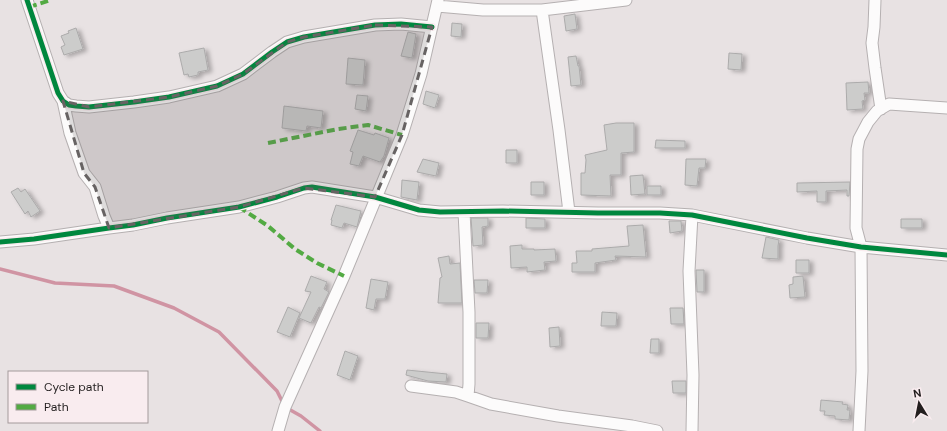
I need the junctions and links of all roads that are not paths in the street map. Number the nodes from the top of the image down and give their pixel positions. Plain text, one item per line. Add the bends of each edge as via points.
1 (26, 0) edge
2 (626, 0) edge
3 (875, 0) edge
4 (437, 3) edge
5 (542, 10) junction
6 (432, 28) junction
7 (63, 101) junction
8 (947, 108) edge
9 (881, 109) junction
10 (376, 197) junction
11 (464, 212) junction
12 (569, 212) junction
13 (692, 214) junction
14 (109, 228) junction
15 (0, 242) edge
16 (861, 247) junction
17 (947, 255) edge
18 (411, 386) dead end
19 (468, 396) junction
20 (278, 431) edge
21 (656, 431) edge
22 (692, 431) edge
23 (859, 431) edge

1 - 7 street
2 - 5 street
3 - 9 street via 872,43
4 - 5 street via 483,10
4 - 6 street
5 - 12 street
6 - 7 street via 401,24 375,25 304,37 287,42 243,74 217,86 169,97 89,107 69,105
6 - 10 street via 402,135
7 - 14 street via 70,133 84,173 95,187
8 - 9 street via 889,104
9 - 16 street via 868,122 857,149 856,228
10 - 11 street via 419,210
10 - 14 street via 312,187 239,207
10 - 20 street via 344,276 285,407
11 - 12 street
11 - 19 street via 469,312
12 - 13 street
13 - 16 street
13 - 22 street via 689,271 693,375
14 - 15 street
16 - 17 street
16 - 23 street via 862,371
18 - 19 street
19 - 21 street via 490,404

